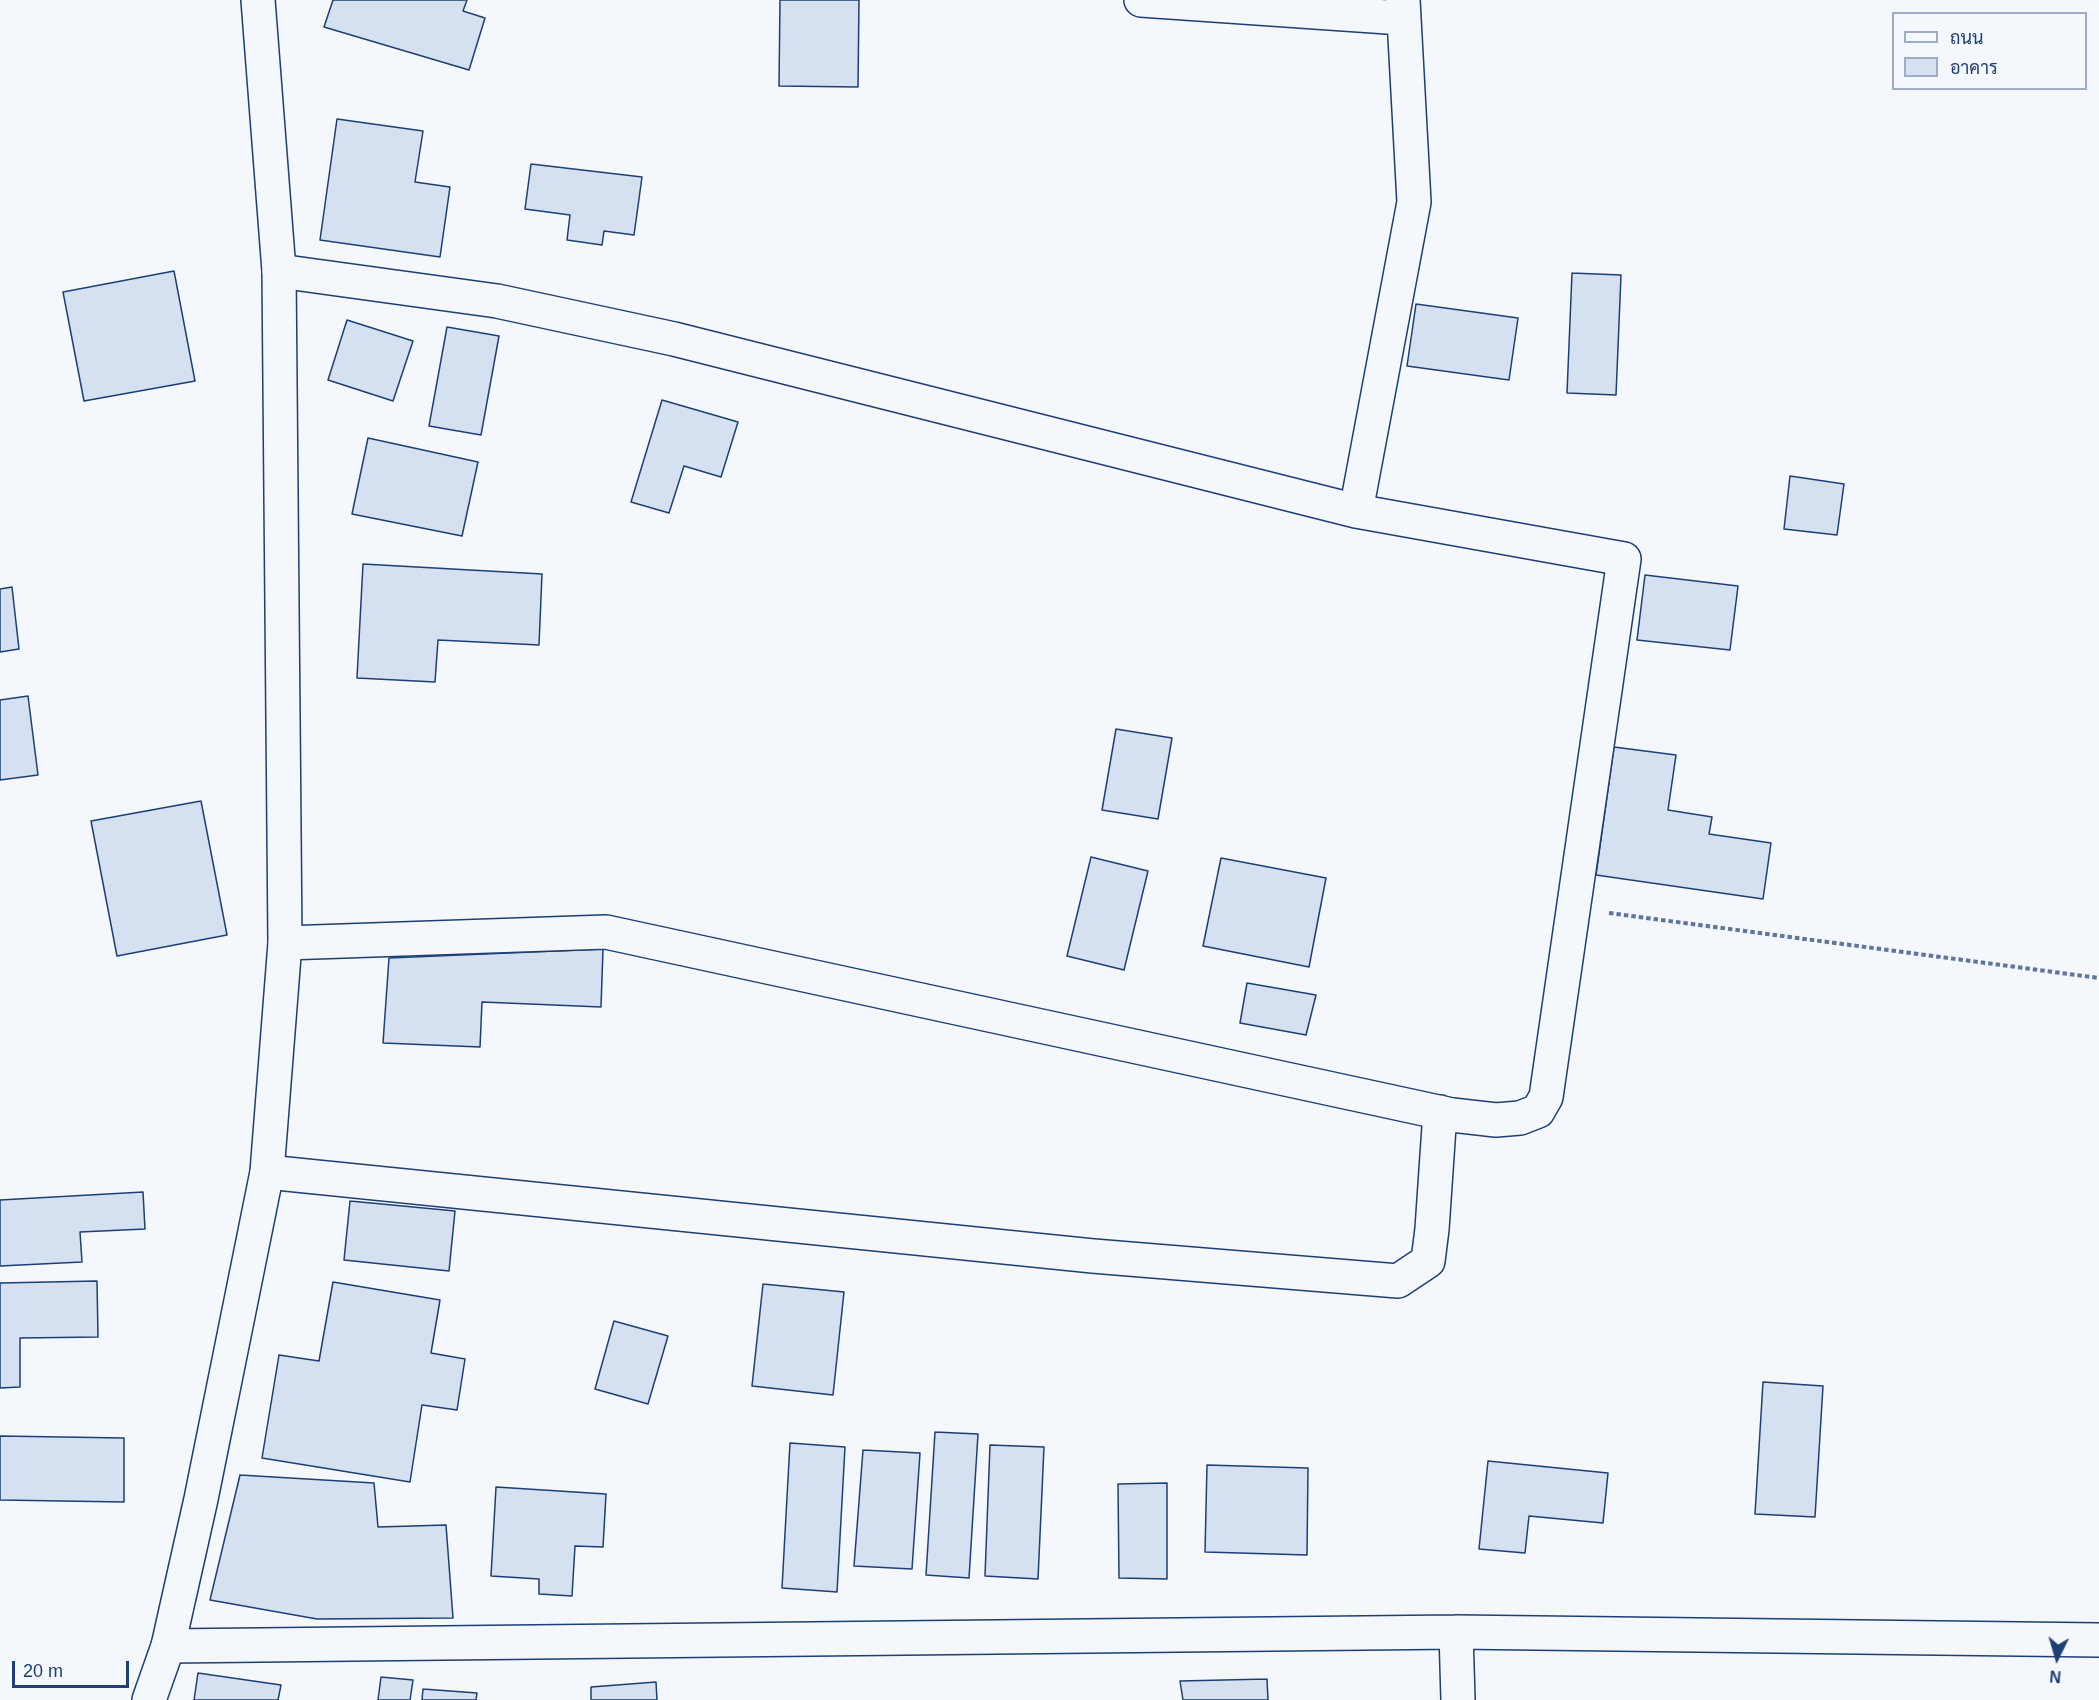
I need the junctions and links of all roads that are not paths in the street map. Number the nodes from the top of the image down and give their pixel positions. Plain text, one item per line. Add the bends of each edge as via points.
1 (258, 0) edge
2 (1141, 0) edge
3 (1402, 9) edge
4 (279, 271) junction
5 (1356, 511) junction
6 (285, 944) junction
7 (1440, 1112) junction
8 (267, 1172) junction
9 (1456, 1632) junction
10 (2099, 1640) edge
11 (168, 1646) junction
12 (149, 1700) edge
13 (1458, 1700) edge

1 - 4 street
2 - 3 street
3 - 5 street via 1414,202
4 - 5 street via 497,301 674,339
4 - 6 street
5 - 7 street via 1624,559 1546,1097 1538,1111 1520,1118 1496,1120
6 - 7 street via 606,932
6 - 8 street
7 - 8 street via 1428,1261 1398,1281 1093,1256
8 - 11 street
9 - 10 street
9 - 11 street
9 - 13 street
11 - 12 street

